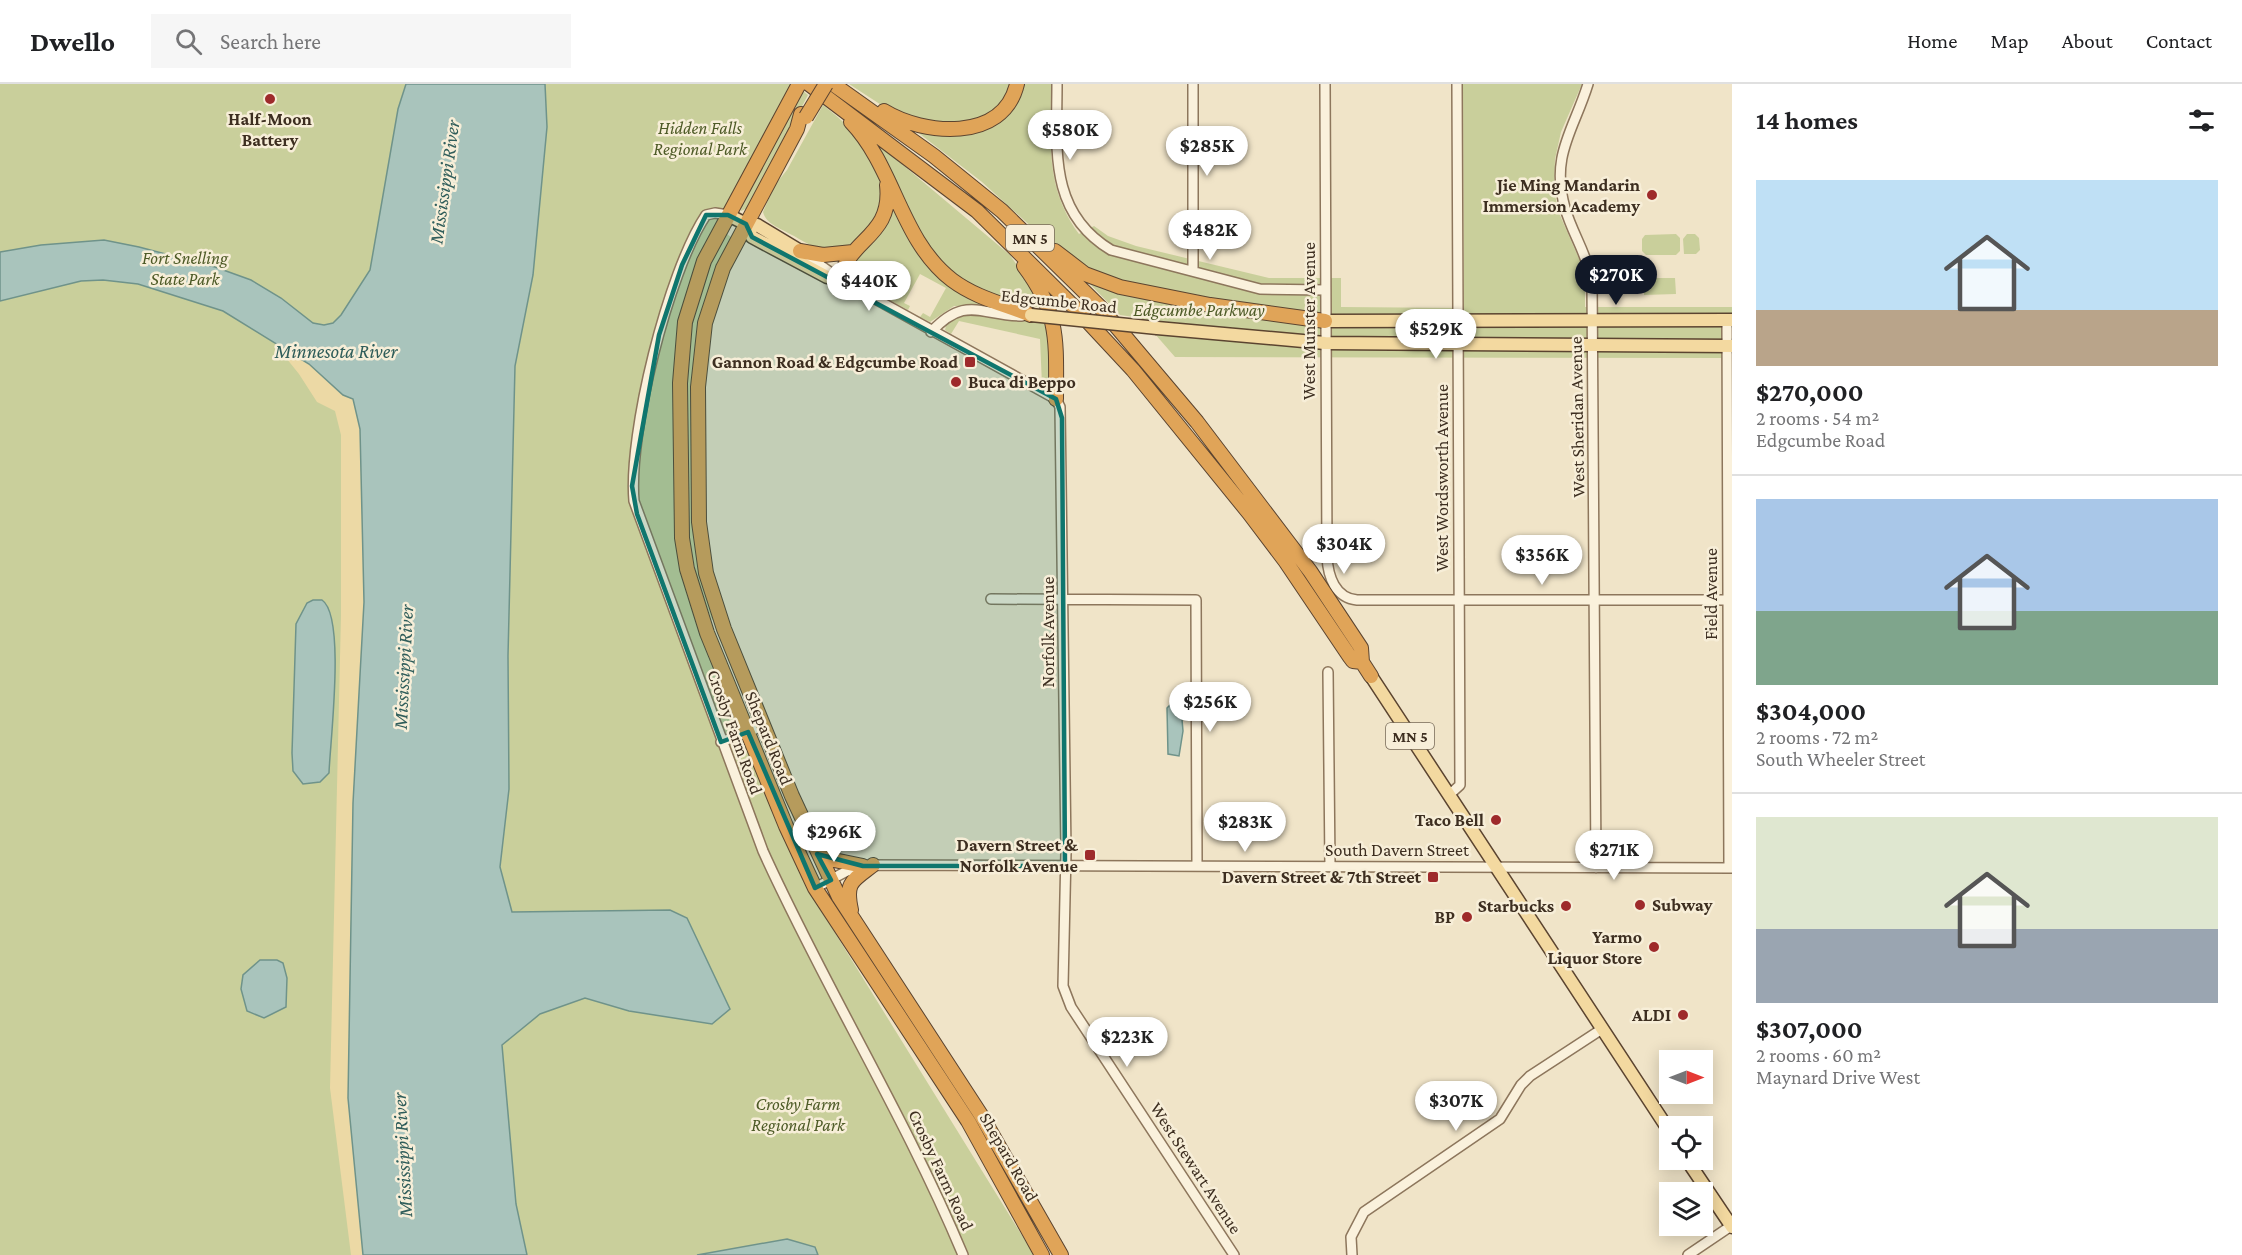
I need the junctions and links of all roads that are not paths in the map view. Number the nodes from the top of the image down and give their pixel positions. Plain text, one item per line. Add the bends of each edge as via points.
1 (799, 84) edge
2 (809, 84) edge
3 (818, 84) edge
4 (1017, 84) edge
5 (1057, 84) edge
6 (1193, 84) edge
7 (1325, 84) edge
8 (1457, 84) edge
9 (1588, 84) edge
10 (833, 85) edge
11 (842, 108) junction
12 (804, 116) junction
13 (886, 174) junction
14 (728, 215) junction
15 (746, 224) junction
16 (1025, 234) junction
17 (1009, 241) junction
18 (800, 250) junction
19 (853, 252) junction
20 (1193, 271) junction
21 (840, 280) junction
22 (1325, 290) junction
23 (1031, 315) junction
24 (1730, 320) edge
25 (1325, 321) junction
26 (1458, 321) junction
27 (1593, 321) junction
28 (931, 332) junction
29 (1325, 344) junction
30 (1458, 345) junction
31 (1593, 346) junction
32 (1730, 346) edge
33 (1056, 399) junction
34 (991, 599) dead end
35 (1064, 599) junction
36 (1459, 600) junction
37 (1595, 600) junction
38 (1728, 600) junction
39 (1362, 662) junction
40 (1328, 672) dead end
41 (1371, 676) joint
42 (763, 726) junction
43 (748, 732) junction
44 (721, 742) junction
45 (1449, 795) junction
46 (804, 824) junction
47 (868, 866) junction
48 (1065, 866) junction
49 (1197, 866) junction
50 (1330, 866) junction
51 (1496, 868) junction
52 (1596, 868) junction
53 (1730, 868) edge
54 (831, 880) junction
55 (815, 888) junction
56 (853, 918) junction
57 (1602, 1029) junction
58 (1659, 1116) edge
59 (1694, 1170) edge
60 (1732, 1227) edge
61 (963, 1255) edge
62 (1042, 1255) edge
63 (1061, 1255) edge
64 (1234, 1255) edge
65 (1352, 1255) edge
66 (1688, 1255) edge

1 - 14 highway, Shepard Road
2 - 11 highway, MN 5
3 - 12 highway
4 - 10 highway via 991,119 965,129 931,128 906,122
5 - 20 street via 1057,162 1061,183 1067,203 1092,239 1111,250
6 - 20 street
7 - 22 street, West Munster Avenue
8 - 26 street, West Wordsworth Avenue
9 - 27 street, West Sheridan Avenue via 1564,145 1560,176 1565,208 1589,265
10 - 12 highway, bridge
10 - 16 highway, MN 5 via 934,156
11 - 13 highway
11 - 17 highway, MN 5 via 977,211
12 - 15 highway, Shepard Road
13 - 19 highway via 884,218
13 - 23 highway via 911,230 943,273 984,298
14 - 15 main road
14 - 43 highway, Shepard Road via 693,291 681,350 682,538 695,601
14 - 44 street, Crosby Farm Road via 706,215 669,300 650,372 632,486 637,514
15 - 18 main road via 757,225
15 - 21 main road via 752,237 827,277
15 - 42 highway, Shepard Road via 713,295 699,352 699,522 713,600
16 - 25 highway via 1085,274 1119,288
16 - 39 highway, MN 5 via 1100,307 1197,422 1310,571 1361,648
17 - 33 highway via 1050,309 1056,335
17 - 39 highway, MN 5 via 1133,370 1280,554 1350,657
18 - 19 highway via 823,255
18 - 21 street
19 - 21 highway
20 - 22 street via 1260,289
21 - 28 street
22 - 25 street, West Munster Avenue
23 - 28 street, Edgcumbe Road via 963,309 945,318
23 - 29 main road, Edgcumbe Road, bridge
24 - 27 main road
24 - 32 street, Field Avenue
25 - 26 main road
25 - 29 street, West Munster Avenue
26 - 27 main road
26 - 30 street, West Wordsworth Avenue
27 - 31 street, West Sheridan Avenue
28 - 33 street
29 - 30 main road, Edgcumbe Road
29 - 36 street, West Munster Avenue via 1327,557 1334,584 1351,600
30 - 31 main road, Edgcumbe Road
30 - 36 street, West Wordsworth Avenue
31 - 32 main road, Edgcumbe Road
31 - 37 street, West Sheridan Avenue
32 - 38 street, Field Avenue
33 - 35 street, Norfolk Avenue via 1062,418
34 - 35 street
35 - 48 street, Norfolk Avenue
35 - 49 street via 1196,600
36 - 37 street, West Munster Avenue
36 - 45 street, West Wordsworth Avenue via 1460,785
37 - 38 street, West Munster Avenue
37 - 52 street, West Sheridan Avenue
38 - 53 street, Field Avenue
39 - 41 highway, MN 5
40 - 50 street
41 - 45 main road, MN 5
42 - 43 street
42 - 46 highway, Shepard Road
43 - 44 street
43 - 55 highway, Shepard Road
44 - 61 street, Crosby Farm Road via 762,851 787,904 896,1112
45 - 51 main road, MN 5
46 - 47 highway via 834,860
46 - 54 highway, Shepard Road
47 - 48 street, South Davern Street
47 - 54 street, South Davern Street
47 - 56 highway via 848,888
48 - 49 street, South Davern Street
48 - 64 street, West Stewart Avenue via 1066,995
49 - 50 street, South Davern Street
50 - 51 street, South Davern Street
51 - 52 street, South Davern Street
51 - 57 main road, MN 5
52 - 53 street, South Davern Street
54 - 55 street, South Davern Street
54 - 56 highway, Shepard Road
55 - 62 highway, Shepard Road via 968,1121
56 - 63 highway, Shepard Road via 981,1115
57 - 58 main road, MN 5
57 - 65 street via 1530,1076 1500,1119 1371,1205 1354,1228
59 - 60 main road
60 - 66 street

